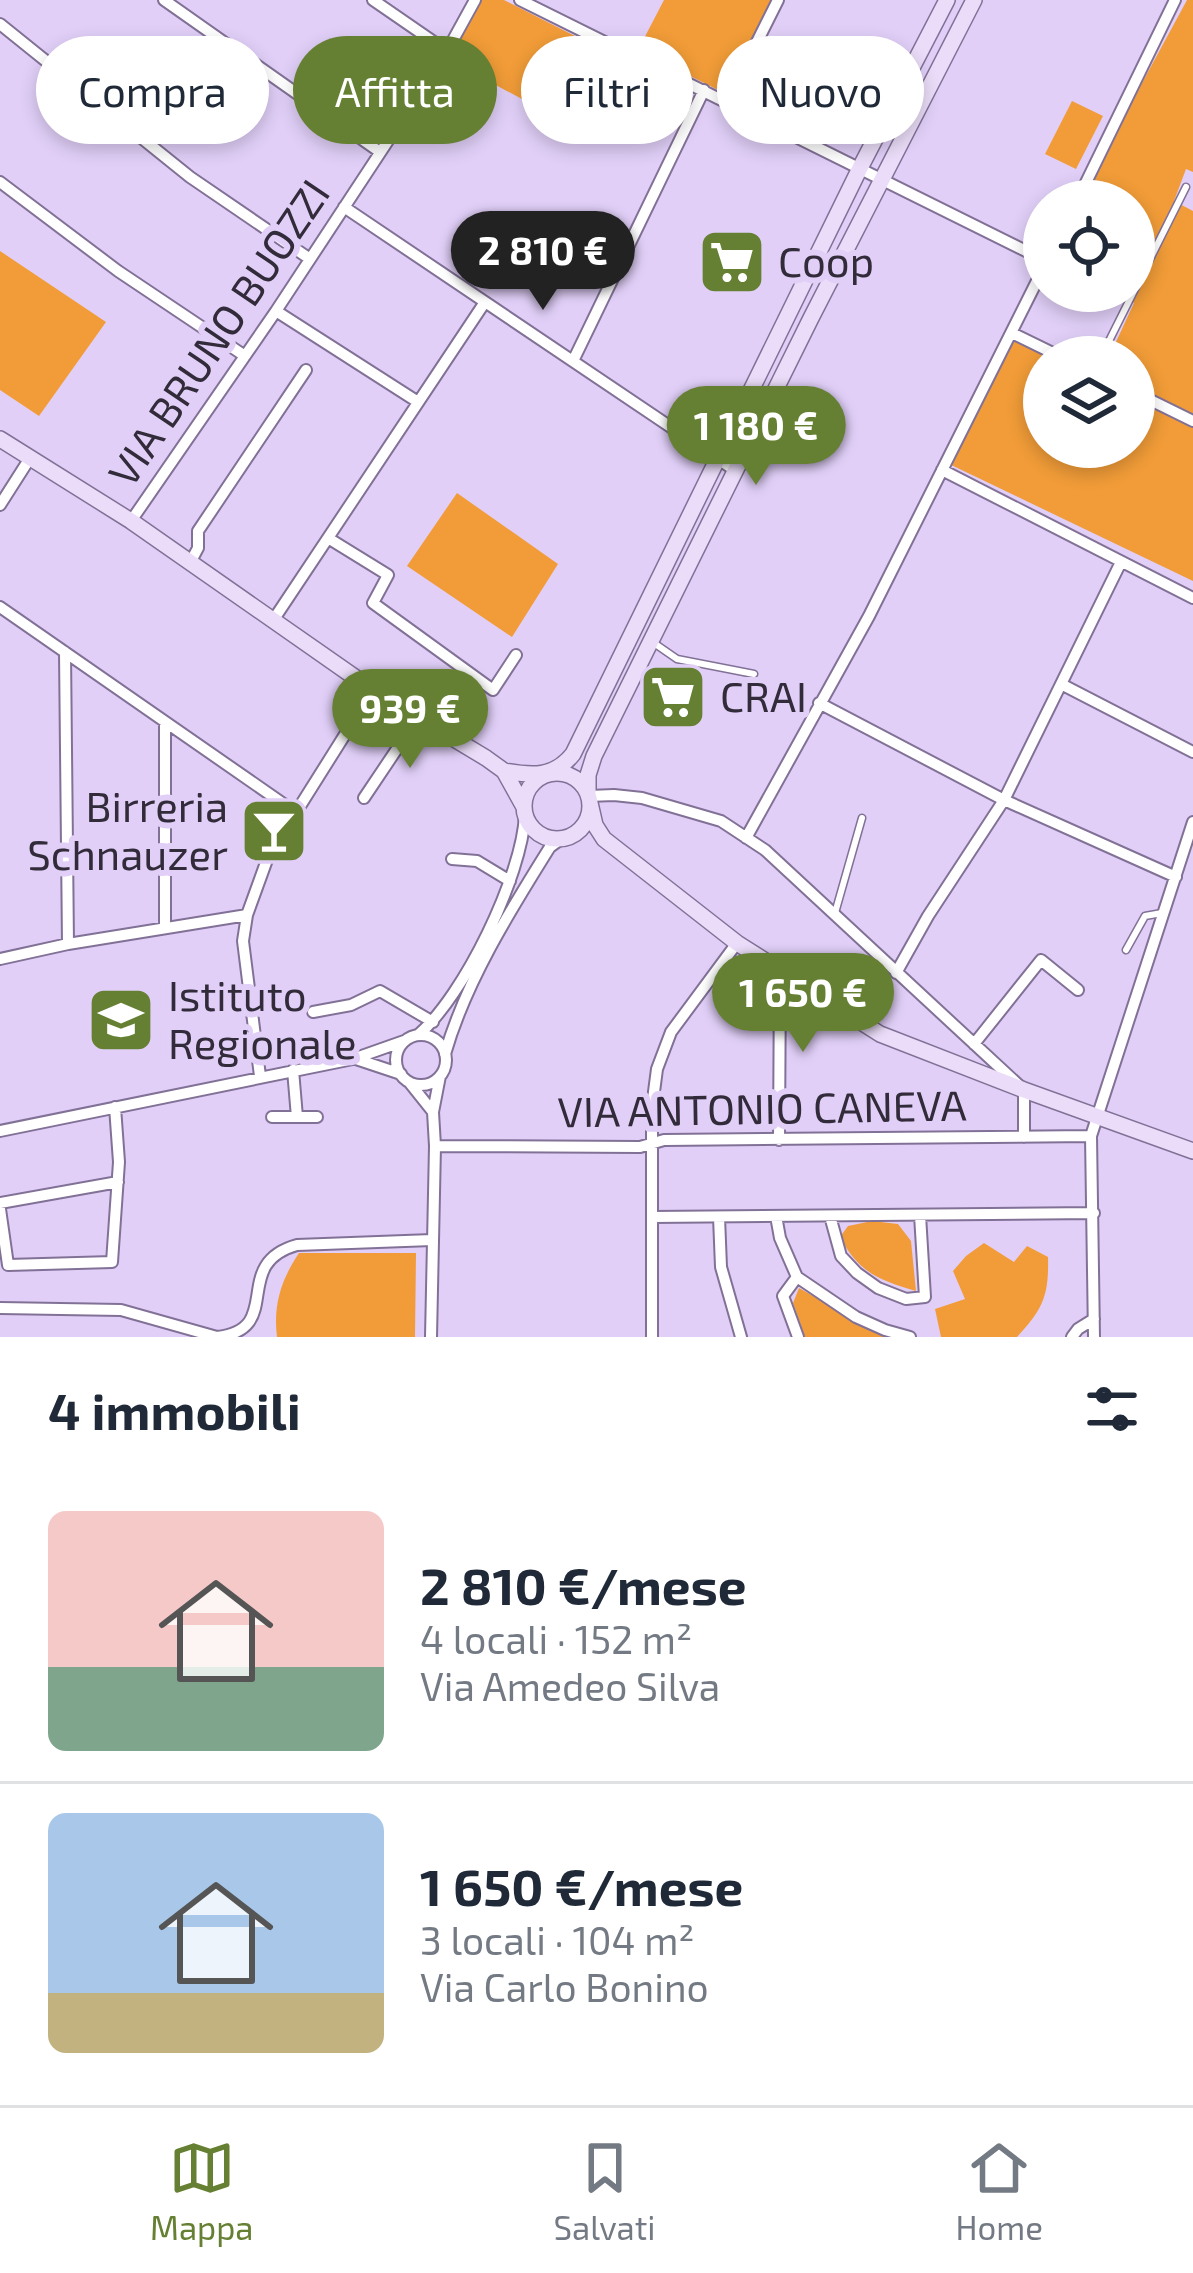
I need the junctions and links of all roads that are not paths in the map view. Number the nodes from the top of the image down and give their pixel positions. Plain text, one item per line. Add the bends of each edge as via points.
1 (164, 0) edge
2 (373, 0) edge
3 (475, 0) edge
4 (520, 0) edge
5 (778, 0) edge
6 (947, 0) edge
7 (974, 0) edge
8 (1175, 0) edge
9 (0, 24) edge
10 (425, 36) edge
11 (455, 36) edge
12 (760, 36) edge
13 (704, 90) junction
14 (717, 97) edge
15 (385, 144) edge
16 (812, 144) edge
17 (380, 152) junction
18 (860, 168) junction
19 (882, 179) junction
20 (1087, 180) edge
21 (0, 182) edge
22 (1186, 187) dead end
23 (344, 207) junction
24 (1023, 253) edge
25 (310, 259) junction
26 (485, 302) junction
27 (1023, 309) edge
28 (276, 311) junction
29 (1012, 333) junction
30 (1112, 336) edge
31 (1023, 338) edge
32 (244, 356) junction
33 (572, 361) junction
34 (306, 370) dead end
35 (418, 402) junction
36 (1155, 402) edge
37 (1193, 421) edge
38 (0, 439) edge
39 (31, 458) junction
40 (717, 458) junction
41 (942, 470) junction
42 (736, 471) junction
43 (0, 505) edge
44 (131, 521) junction
45 (328, 538) junction
46 (190, 562) junction
47 (1121, 562) junction
48 (653, 589) junction
49 (1193, 598) edge
50 (672, 599) junction
51 (0, 607) edge
52 (274, 620) junction
53 (651, 641) junction
54 (65, 652) junction
55 (516, 655) dead end
56 (754, 674) dead end
57 (1061, 684) junction
58 (373, 690) junction
59 (819, 703) junction
60 (417, 718) junction
61 (165, 722) junction
62 (1193, 752) edge
63 (504, 771) junction
64 (546, 775) junction
65 (589, 797) junction
66 (364, 799) dead end
67 (1004, 800) junction
68 (524, 811) junction
69 (298, 814) junction
70 (862, 818) dead end
71 (1193, 822) edge
72 (564, 838) junction
73 (746, 838) junction
74 (604, 839) junction
75 (452, 859) dead end
76 (1176, 877) junction
77 (510, 881) junction
78 (1164, 913) junction
79 (247, 915) junction
80 (835, 915) junction
81 (165, 928) junction
82 (737, 943) junction
83 (68, 944) junction
84 (1126, 950) dead end
85 (0, 959) edge
86 (780, 970) junction
87 (896, 973) junction
88 (1078, 990) dead end
89 (313, 1012) dead end
90 (433, 1022) junction
91 (418, 1035) junction
92 (404, 1041) junction
93 (974, 1044) junction
94 (445, 1054) junction
95 (352, 1059) junction
96 (293, 1070) junction
97 (260, 1076) junction
98 (440, 1076) junction
99 (405, 1078) junction
100 (1024, 1090) junction
101 (116, 1107) junction
102 (434, 1112) junction
103 (1100, 1115) junction
104 (272, 1118) dead end
105 (297, 1118) junction
106 (316, 1118) dead end
107 (0, 1131) edge
108 (1091, 1136) junction
109 (1024, 1137) junction
110 (779, 1140) junction
111 (652, 1144) junction
112 (435, 1146) junction
113 (1193, 1151) edge
114 (118, 1182) junction
115 (0, 1207) edge
116 (1094, 1213) junction
117 (920, 1215) junction
118 (776, 1216) junction
119 (830, 1216) junction
120 (652, 1217) junction
121 (719, 1217) junction
122 (432, 1240) junction
123 (797, 1276) junction
124 (0, 1308) edge
125 (1094, 1319) junction
126 (431, 1337) edge
127 (652, 1337) edge
128 (741, 1337) edge
129 (798, 1337) edge
130 (910, 1337) edge
131 (1072, 1337) edge
132 (1094, 1337) edge

1 - 17 street
2 - 10 street
3 - 11 street, VIA BRUNO BUOZZI
4 - 13 street
5 - 12 street
6 - 18 street
7 - 19 street
8 - 20 street
9 - 25 street via 190,177
13 - 14 street
13 - 33 street
15 - 17 street, VIA BRUNO BUOZZI
16 - 18 street
17 - 23 street, VIA BRUNO BUOZZI
18 - 19 street
18 - 40 street
19 - 24 street
19 - 42 street
21 - 32 street
22 - 30 lane
23 - 25 street, VIA BRUNO BUOZZI
23 - 26 street
25 - 28 street, VIA BRUNO BUOZZI
26 - 33 street
26 - 35 street
27 - 29 street
28 - 32 street, VIA BRUNO BUOZZI
28 - 35 street
29 - 31 street
29 - 41 street
32 - 44 street, VIA BRUNO BUOZZI
33 - 40 street
34 - 46 street via 198,531
35 - 45 street
36 - 37 street
38 - 39 street
39 - 43 street
39 - 44 street
40 - 42 street
40 - 48 street
41 - 47 street
41 - 59 street
42 - 50 street
44 - 46 street
45 - 52 street
45 - 55 street via 388,575 373,604 493,690
46 - 52 street
47 - 49 street
47 - 57 street
48 - 50 street
48 - 64 street via 573,754
50 - 53 street
51 - 54 street
52 - 58 street
53 - 56 lane via 676,658
53 - 65 street via 592,762
54 - 61 street
54 - 83 street
57 - 62 street
57 - 67 street
58 - 60 street
58 - 69 street
59 - 67 street
59 - 73 street
60 - 63 street
60 - 66 street
61 - 69 street
61 - 81 street
63 - 64 street
63 - 68 street
64 - 65 street via 572,776
64 - 68 street via 531,785
65 - 72 street via 586,822
65 - 73 street via 642,798 721,821
65 - 74 street
67 - 76 street
67 - 87 street
68 - 72 street via 539,834
68 - 77 street
69 - 79 street via 268,857
70 - 80 lane
71 - 76 street
72 - 74 street
72 - 94 street via 550,847 482,966
73 - 80 street
74 - 82 street
75 - 77 street via 477,861
76 - 78 street
77 - 90 street via 463,980
78 - 84 lane via 1144,916
78 - 103 street
79 - 81 street
79 - 97 street via 243,941
80 - 87 street
81 - 83 street
82 - 86 street
82 - 111 street via 671,1032 657,1069
83 - 85 street
86 - 100 street via 880,1034
86 - 110 street
87 - 93 street
88 - 93 street via 1041,960
89 - 90 street via 380,991
90 - 91 street
91 - 92 street
91 - 94 street via 436,1039
92 - 95 street
92 - 99 street via 396,1058
93 - 100 street
94 - 98 street
95 - 96 street
95 - 99 street
96 - 97 street
96 - 105 street
97 - 101 street
98 - 99 street via 425,1084
98 - 102 street
99 - 102 street
100 - 103 street
100 - 109 street
101 - 107 street
101 - 114 street
102 - 112 street
103 - 108 street
103 - 113 street
104 - 105 street
105 - 106 street
108 - 109 street, VIA ANTONIO CANEVA
108 - 116 street
109 - 110 street, VIA ANTONIO CANEVA
110 - 111 street, VIA ANTONIO CANEVA
111 - 112 street, VIA ANTONIO CANEVA
111 - 120 street
112 - 122 street
114 - 115 street
114 - 115 street via 112,1262 8,1265
116 - 117 street
116 - 125 street
117 - 119 street
117 - 119 street via 925,1297 906,1299 857,1273 842,1256
118 - 119 street
118 - 121 street
118 - 123 street
120 - 121 street
120 - 127 street
121 - 128 street via 721,1267
122 - 124 street via 283,1249 259,1276 252,1320 217,1337 121,1310
122 - 126 street
123 - 129 street via 783,1296
123 - 130 street via 856,1317
125 - 131 street
125 - 132 street

